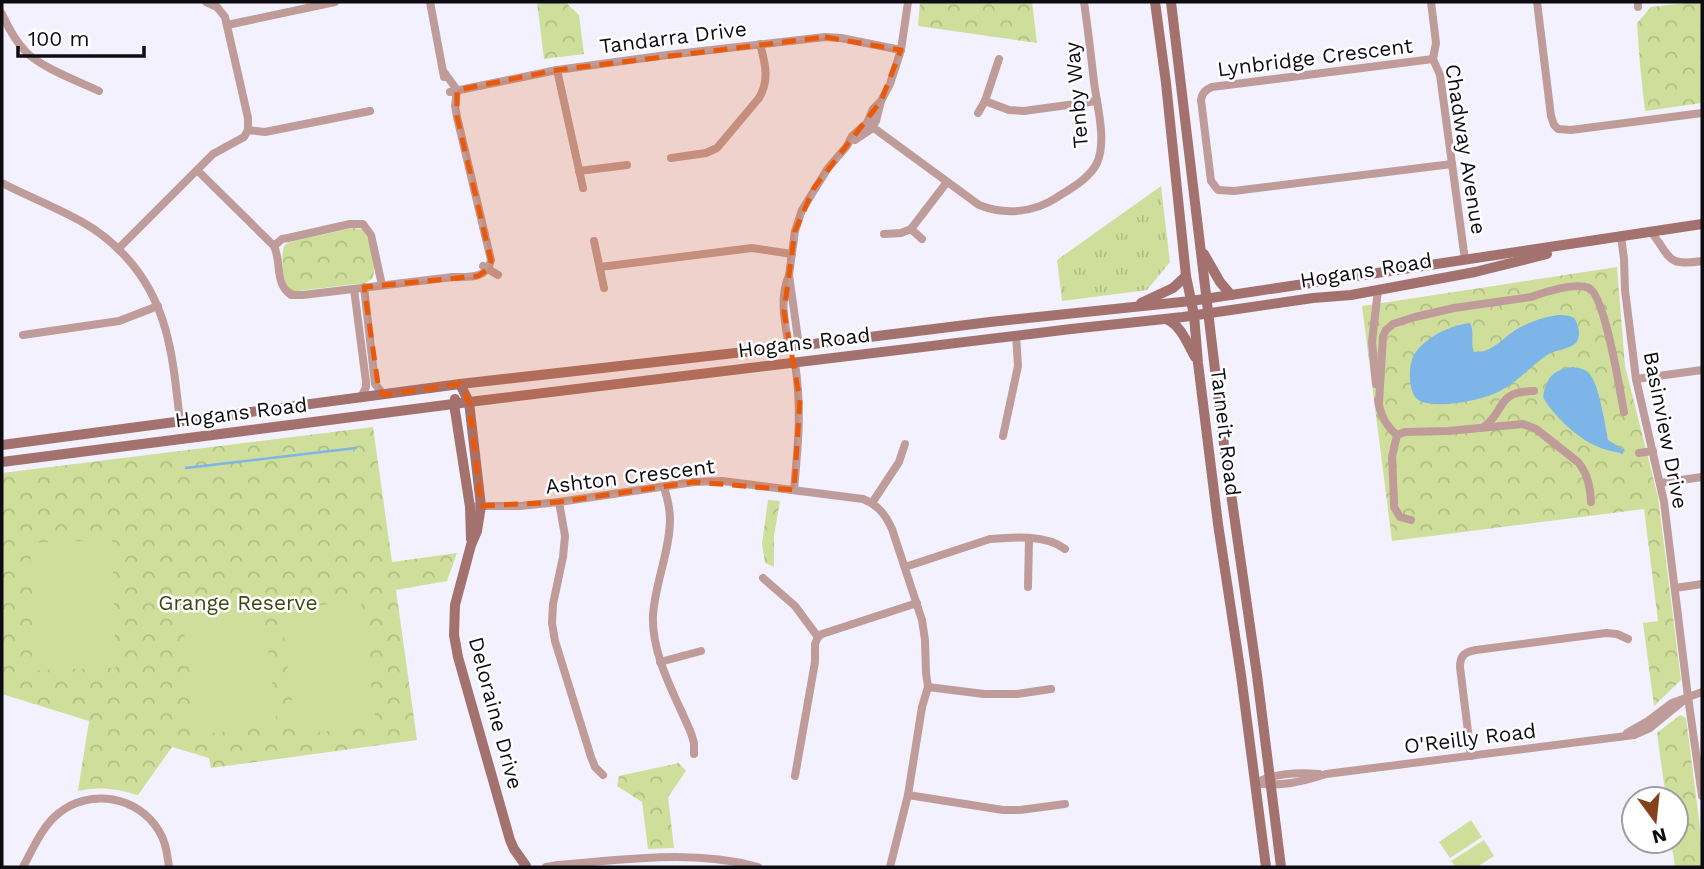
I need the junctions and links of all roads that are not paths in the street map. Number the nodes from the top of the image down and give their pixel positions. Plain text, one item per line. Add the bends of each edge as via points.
1 (206, 2) edge
2 (335, 2) edge
3 (429, 2) edge
4 (908, 2) edge
5 (1084, 2) edge
6 (1155, 2) edge
7 (1171, 2) edge
8 (1431, 2) edge
9 (1537, 2) edge
10 (2, 14) edge
11 (227, 25) junction
12 (760, 44) junction
13 (901, 50) junction
14 (999, 59) dead end
15 (1433, 59) junction
16 (557, 70) junction
17 (99, 91) dead end
18 (454, 91) junction
19 (985, 101) junction
20 (1097, 101) junction
21 (370, 111) dead end
22 (978, 113) dead end
23 (1702, 113) edge
24 (870, 125) junction
25 (248, 130) junction
26 (671, 158) dead end
27 (1452, 164) junction
28 (628, 166) dead end
29 (197, 170) junction
30 (579, 171) junction
31 (947, 182) junction
32 (2, 183) edge
33 (583, 188) dead end
34 (1702, 224) edge
35 (911, 229) junction
36 (1651, 232) junction
37 (884, 234) dead end
38 (1621, 236) junction
39 (922, 239) dead end
40 (1607, 239) junction
41 (594, 242) dead end
42 (274, 246) junction
43 (1201, 248) junction
44 (118, 249) junction
45 (792, 254) junction
46 (1465, 260) junction
47 (1702, 261) edge
48 (486, 267) junction
49 (600, 267) junction
50 (499, 275) dead end
51 (1186, 276) junction
52 (1449, 276) junction
53 (382, 285) junction
54 (364, 287) junction
55 (604, 288) dead end
56 (1278, 288) junction
57 (354, 289) junction
58 (1378, 290) junction
59 (1231, 295) junction
60 (1351, 295) junction
61 (1207, 299) junction
62 (1191, 301) junction
63 (158, 306) junction
64 (1133, 307) junction
65 (1209, 313) junction
66 (1194, 315) junction
67 (1166, 319) junction
68 (23, 335) dead end
69 (1016, 335) junction
70 (794, 347) junction
71 (795, 363) junction
72 (1198, 363) junction
73 (1702, 370) edge
74 (1636, 379) junction
75 (460, 384) junction
76 (1534, 391) dead end
77 (384, 395) junction
78 (361, 398) junction
79 (469, 402) junction
80 (1379, 403) junction
81 (454, 404) junction
82 (1624, 412) dead end
83 (180, 422) junction
84 (1483, 427) junction
85 (134, 428) junction
86 (1397, 435) junction
87 (1003, 436) dead end
88 (181, 439) junction
89 (138, 444) junction
90 (905, 444) dead end
91 (2, 445) edge
92 (1653, 451) junction
93 (1639, 453) dead end
94 (2, 462) edge
95 (477, 466) junction
96 (465, 468) junction
97 (1702, 477) edge
98 (1660, 483) junction
99 (664, 487) junction
100 (794, 490) junction
101 (559, 502) junction
102 (1591, 502) dead end
103 (872, 503) junction
104 (476, 506) junction
105 (1411, 520) dead end
106 (1029, 539) junction
107 (1065, 548) dead end
108 (905, 567) junction
109 (763, 578) dead end
110 (1702, 584) edge
111 (1028, 587) dead end
112 (1675, 588) junction
113 (917, 603) junction
114 (818, 637) junction
115 (1629, 639) dead end
116 (701, 651) dead end
117 (660, 662) junction
118 (928, 687) junction
119 (1051, 689) dead end
120 (1702, 692) edge
121 (1688, 697) junction
122 (694, 754) dead end
123 (1471, 756) junction
124 (603, 775) dead end
125 (795, 776) dead end
126 (1270, 781) junction
127 (1255, 783) junction
128 (1702, 794) edge
129 (908, 795) junction
130 (1065, 804) dead end
131 (513, 849) junction
132 (644, 863) edge
133 (23, 867) edge
134 (169, 867) edge
135 (516, 867) edge
136 (527, 867) edge
137 (547, 867) edge
138 (758, 867) edge
139 (890, 867) edge
140 (1266, 867) edge
141 (1281, 867) edge

1 - 11 street via 222,12
2 - 11 street
3 - 18 street via 444,80
4 - 13 street
5 - 20 street, Tenby Way
6 - 51 street, Tarneit Road
7 - 43 street, Tarneit Road
8 - 15 street, Chadway Avenue via 1436,43
9 - 23 street via 1551,116 1558,129
10 - 17 street via 27,53
11 - 25 street
12 - 13 street, Tandarra Drive via 833,37
12 - 16 street, Tandarra Drive
12 - 26 street via 767,77 759,98 713,151
13 - 24 street
14 - 19 street
15 - 27 street, Chadway Avenue via 1440,75
15 - 27 street, Lynbridge Crescent via 1207,89 1201,100 1211,181 1218,190 1234,191
16 - 18 street, Tandarra Drive
16 - 30 street
18 - 48 street via 450,103 491,260
19 - 20 street via 1024,111
19 - 22 street
20 - 31 street, Tenby Way via 1101,142 1096,165 1054,200 1035,209 992,210
21 - 25 street via 265,132
24 - 31 street, Tenby Way
24 - 45 street via 852,136 802,210
25 - 29 street
27 - 46 street, Chadway Avenue
28 - 30 street
29 - 42 street
29 - 44 street
30 - 33 street
31 - 35 street
32 - 44 street via 85,223
34 - 36 street, Hogans Road
35 - 37 street
35 - 39 street
36 - 38 street, Hogans Road
36 - 47 street via 1674,261
38 - 40 street, Hogans Road
38 - 74 street, Basinview Drive
40 - 46 street, Hogans Road
40 - 52 street, Hogans Road
41 - 49 street
42 - 53 street via 288,237 363,224 371,235
42 - 57 street via 282,287 291,295
43 - 59 street
43 - 61 street, Tarneit Road
44 - 63 street
45 - 49 street via 752,248
45 - 70 street via 784,312
46 - 52 street
46 - 56 street, Hogans Road
48 - 50 street
48 - 53 street via 478,276
49 - 55 street
51 - 62 street, Tarneit Road
51 - 64 street via 1173,288
52 - 58 street, Hogans Road
53 - 54 street
54 - 57 street
54 - 77 street via 375,384
56 - 59 street, Hogans Road
56 - 60 street via 1303,290 1342,284
57 - 78 street via 366,382
58 - 60 street, Hogans Road
58 - 80 street via 1372,342
59 - 61 street, Hogans Road
60 - 65 street, Hogans Road
61 - 62 street, Hogans Road
61 - 65 street, Tarneit Road
62 - 64 street, Hogans Road
62 - 66 street, Tarneit Road
63 - 68 street via 119,321
63 - 83 street via 171,352
64 - 70 street, Hogans Road
65 - 66 street, Hogans Road
65 - 126 street, Tarneit Road
66 - 67 street, Hogans Road
66 - 72 street, Tarneit Road
67 - 69 street, Hogans Road
67 - 72 street via 1175,323
69 - 71 street, Hogans Road
69 - 87 street via 1018,366
70 - 71 street
70 - 75 street, Hogans Road
71 - 79 street, Hogans Road
71 - 100 street via 800,426
72 - 127 street, Tarneit Road
73 - 74 street
74 - 92 street, Basinview Drive
75 - 77 street, Hogans Road
75 - 79 street, Deloraine Drive
75 - 81 street
76 - 84 street via 1509,396
77 - 78 street, Hogans Road
78 - 83 street, Hogans Road
79 - 81 street, Hogans Road
79 - 95 street, Deloraine Drive
80 - 82 street via 1383,336 1393,324 1454,308 1581,286 1589,288 1599,301
80 - 86 street via 1389,429
81 - 88 street, Hogans Road
81 - 96 street, Deloraine Drive
83 - 85 street, Hogans Road
83 - 88 street
84 - 86 street
84 - 102 street via 1523,424 1536,429 1584,469
85 - 89 street
85 - 91 street, Hogans Road
86 - 105 street via 1392,457 1394,508 1400,517
88 - 89 street, Hogans Road
89 - 94 street, Hogans Road
90 - 103 street via 899,462
92 - 93 street
92 - 98 street, Basinview Drive
95 - 96 street
95 - 104 street, Deloraine Drive
96 - 104 street, Deloraine Drive
97 - 98 street
98 - 112 street, Basinview Drive
99 - 100 street, Ashton Crescent via 722,481
99 - 101 street, Ashton Crescent
99 - 117 street via 670,519 653,614
100 - 103 street, Ashton Crescent
101 - 104 street, Ashton Crescent
101 - 124 street via 565,536 552,623 591,757
103 - 108 street via 886,517
104 - 131 street, Deloraine Drive via 477,531 456,597 454,635
106 - 107 street
106 - 108 street via 990,539
106 - 111 street
108 - 113 street
109 - 114 street via 795,606
110 - 112 street
112 - 121 street, Basinview Drive
113 - 114 street
113 - 118 street
114 - 125 street
115 - 123 street via 1606,634 1463,654 1460,667
116 - 117 street
117 - 122 street via 691,733
118 - 119 street via 985,694
118 - 129 street
120 - 121 street, O'Reilly Road
121 - 123 street, O'Reilly Road via 1634,735
121 - 128 street, Basinview Drive
123 - 126 street, O'Reilly Road via 1302,773
126 - 127 street, O'Reilly Road
126 - 141 street, Tarneit Road
127 - 140 street, Tarneit Road
129 - 130 street via 1003,810
129 - 139 street
131 - 135 street, Deloraine Drive
131 - 136 street, Deloraine Drive
132 - 137 street
132 - 138 street via 706,858
133 - 134 street via 58,813 75,803 100,798 127,803 146,815 164,841
135 - 136 street

